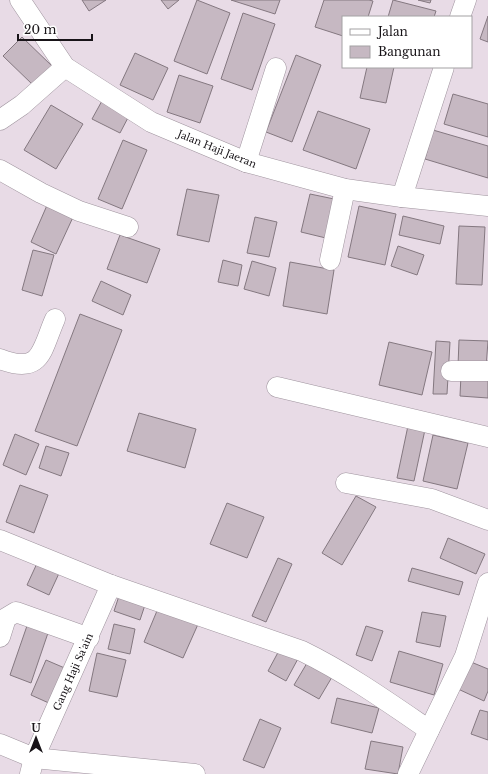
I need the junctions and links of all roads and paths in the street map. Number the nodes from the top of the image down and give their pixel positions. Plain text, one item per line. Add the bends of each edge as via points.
1 (20, 0) edge
2 (466, 0) edge
3 (460, 16) edge
4 (65, 67) junction
5 (276, 68) dead end
6 (444, 68) edge
7 (0, 120) edge
8 (246, 162) junction
9 (0, 170) edge
10 (345, 189) junction
11 (402, 197) junction
12 (488, 206) edge
13 (128, 227) dead end
14 (330, 260) dead end
15 (54, 319) dead end
16 (0, 359) edge
17 (451, 371) dead end
18 (488, 371) edge
19 (277, 387) dead end
20 (488, 437) edge
21 (346, 483) dead end
22 (488, 520) edge
23 (0, 540) edge
24 (488, 583) edge
25 (112, 585) junction
26 (0, 637) edge
27 (89, 638) junction
28 (429, 730) junction
29 (0, 744) edge
30 (32, 766) edge
31 (195, 774) edge
32 (408, 774) edge

1 - 4 street, Jalan Haji Jaeran
2 - 3 street
4 - 7 street via 22,105
4 - 8 street, Jalan Haji Jaeran via 150,122
5 - 8 street
6 - 11 street
8 - 10 street, Jalan Haji Jaeran
9 - 13 street via 79,212
10 - 11 street, Jalan Haji Jaeran
10 - 14 street
11 - 12 street, Jalan Haji Jaeran
15 - 16 street via 38,359 30,364 20,365
17 - 18 street
19 - 20 street
21 - 22 street via 432,499
23 - 25 street
24 - 28 street via 465,656
25 - 27 street, Gang Haji Sa'ain
25 - 28 street via 302,651 364,685
26 - 27 street via 6,618 16,612
27 - 30 street, Gang Haji Sa'ain
28 - 32 street
29 - 30 street
30 - 31 street

